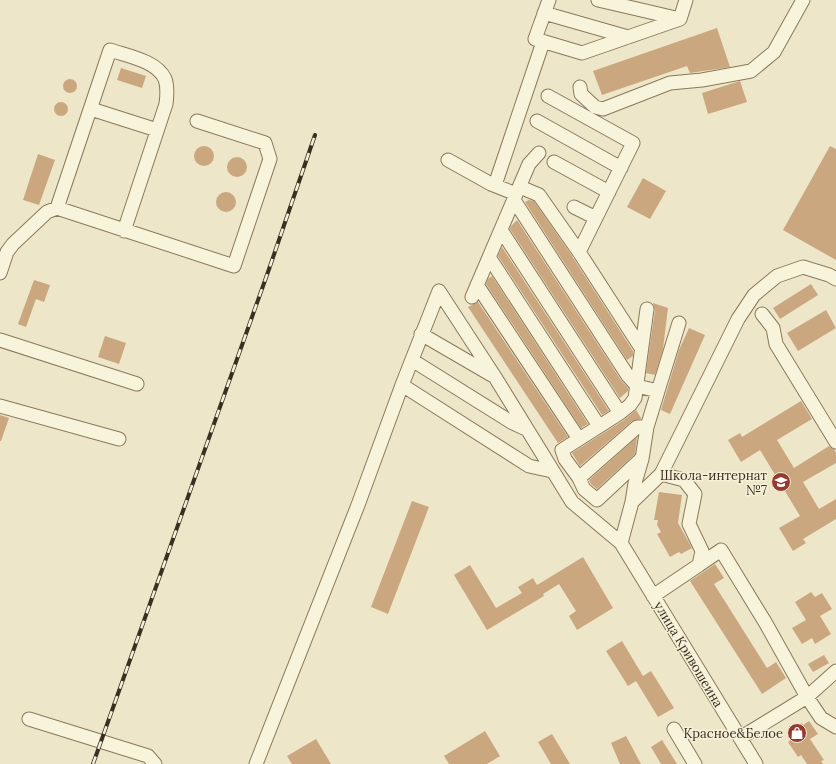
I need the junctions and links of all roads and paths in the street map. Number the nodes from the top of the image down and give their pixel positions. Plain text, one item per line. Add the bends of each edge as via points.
1 (549, 0) edge
2 (598, 0) edge
3 (686, 0) edge
4 (802, 0) edge
5 (544, 13) junction
6 (680, 19) junction
7 (628, 37) junction
8 (543, 42) junction
9 (580, 87) dead end
10 (548, 96) dead end
11 (90, 108) junction
12 (197, 121) dead end
13 (537, 121) dead end
14 (157, 130) junction
15 (539, 153) dead end
16 (448, 160) dead end
17 (554, 162) dead end
18 (621, 168) junction
19 (495, 186) junction
20 (609, 192) junction
21 (517, 194) junction
22 (574, 207) dead end
23 (57, 208) junction
24 (596, 218) junction
25 (501, 230) junction
26 (124, 231) junction
27 (579, 252) junction
28 (489, 257) junction
29 (0, 273) edge
30 (836, 279) edge
31 (647, 309) dead end
32 (762, 314) dead end
33 (679, 323) dead end
34 (422, 334) junction
35 (0, 340) edge
36 (641, 348) junction
37 (412, 360) junction
38 (495, 377) junction
39 (137, 384) dead end
40 (402, 385) junction
41 (637, 386) junction
42 (658, 391) junction
43 (0, 406) edge
44 (620, 413) junction
45 (599, 426) junction
46 (647, 427) junction
47 (526, 429) junction
48 (118, 439) dead end
49 (579, 439) junction
50 (836, 442) edge
51 (642, 458) junction
52 (552, 471) junction
53 (662, 474) junction
54 (579, 478) junction
55 (632, 502) junction
56 (621, 543) junction
57 (699, 565) junction
58 (653, 596) junction
59 (836, 671) edge
60 (807, 697) junction
61 (29, 719) dead end
62 (836, 727) edge
63 (674, 729) dead end
64 (740, 738) junction
65 (155, 764) edge
66 (256, 764) edge
67 (695, 764) edge
68 (756, 764) edge

1 - 5 street
2 - 6 street
3 - 6 street
4 - 9 street via 774,52 751,71 670,83 603,109 595,107 581,94
5 - 7 street
5 - 8 street via 535,39
6 - 7 street
7 - 8 street via 582,53
8 - 19 street
10 - 18 street via 634,143
11 - 14 street
11 - 14 street via 110,50 153,65 160,71 167,90 166,104
11 - 23 street
12 - 26 street via 265,143 270,159 234,266
13 - 18 street
14 - 26 street
15 - 21 street via 529,164
16 - 19 street
17 - 20 street
18 - 20 street
19 - 21 street
20 - 24 street
21 - 25 street
21 - 27 street via 539,195
21 - 41 street via 628,376
22 - 24 street
23 - 26 street
23 - 29 street via 47,212 13,244 7,252
24 - 27 street
25 - 28 street
25 - 44 street
27 - 36 street
28 - 45 street
28 - 49 street via 474,291
30 - 53 street via 803,266 777,276 754,295 738,319
31 - 36 street
32 - 50 street via 773,328 776,344
33 - 42 street
34 - 37 street
34 - 38 street
34 - 38 street, улица Кривошеина via 439,291
35 - 39 street
36 - 41 street
37 - 40 street
37 - 47 street via 510,422
38 - 47 street, улица Кривошеина
40 - 52 street via 529,466
40 - 66 street via 358,505
41 - 42 street
41 - 44 street via 635,398 630,406
42 - 46 street
43 - 48 street
44 - 45 street
45 - 49 street
46 - 51 street
46 - 54 street via 637,427
47 - 52 street, улица Кривошеина
49 - 54 street via 562,450 565,459
51 - 54 street via 597,500 584,489
51 - 55 street
52 - 56 street, улица Кривошеина via 572,502
53 - 55 street
53 - 57 street via 684,480 695,494 689,524 702,552
55 - 56 street
56 - 58 street, улица Кривошеина
57 - 58 street
57 - 60 street via 721,550
58 - 64 street, улица Кривошеина
59 - 60 street
60 - 62 street via 821,718
60 - 64 street
61 - 65 street via 148,756
63 - 67 street
64 - 68 street, улица Кривошеина

